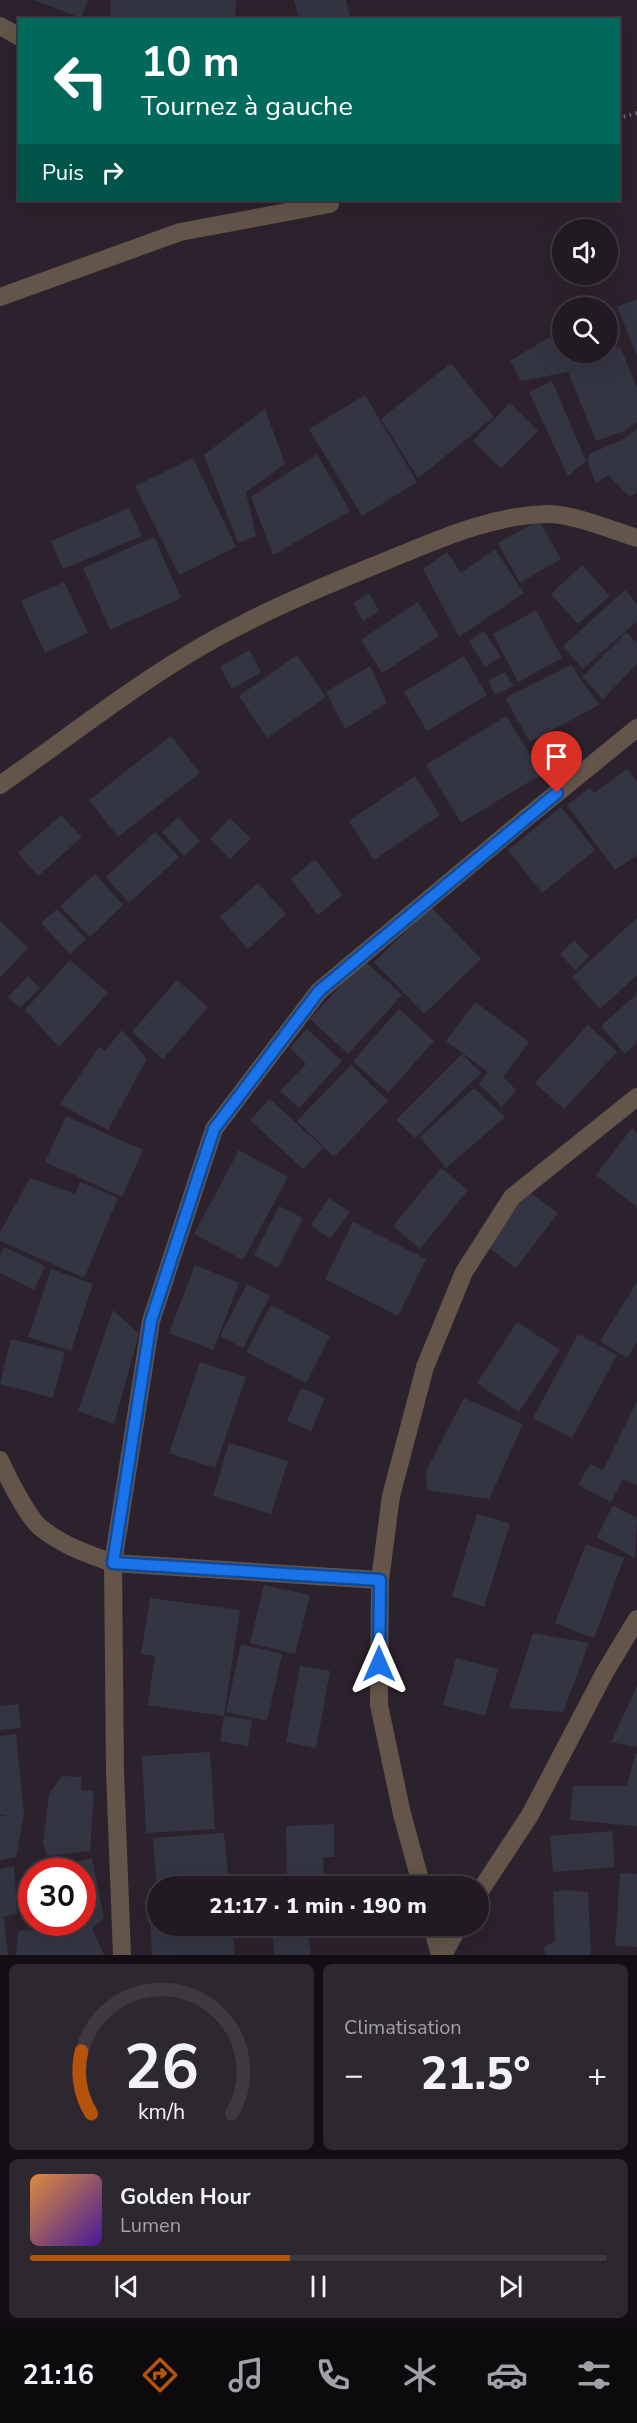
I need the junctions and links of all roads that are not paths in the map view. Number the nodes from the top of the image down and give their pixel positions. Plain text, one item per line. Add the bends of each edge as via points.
1 (0, 26) edge
2 (18, 36) edge
3 (323, 201) edge
4 (0, 297) edge
5 (637, 538) edge
6 (637, 728) edge
7 (0, 785) edge
8 (637, 1097) edge
9 (0, 1460) edge
10 (113, 1563) junction
11 (380, 1580) junction
12 (637, 1619) edge
13 (419, 1876) edge
14 (489, 1877) edge
15 (435, 1936) edge
16 (453, 1936) edge
17 (122, 1955) edge
18 (442, 1955) edge

1 - 2 street
3 - 4 street via 330,204 180,232
5 - 7 street via 548,514 506,517 462,530 242,624 160,672
6 - 10 street via 319,991 214,1129 151,1321
8 - 11 street via 512,1197 464,1272 425,1367 391,1496
9 - 10 street via 39,1527 75,1549
10 - 11 street
10 - 17 street
11 - 13 street via 379,1705
12 - 14 street via 530,1815
15 - 18 street
16 - 18 street

